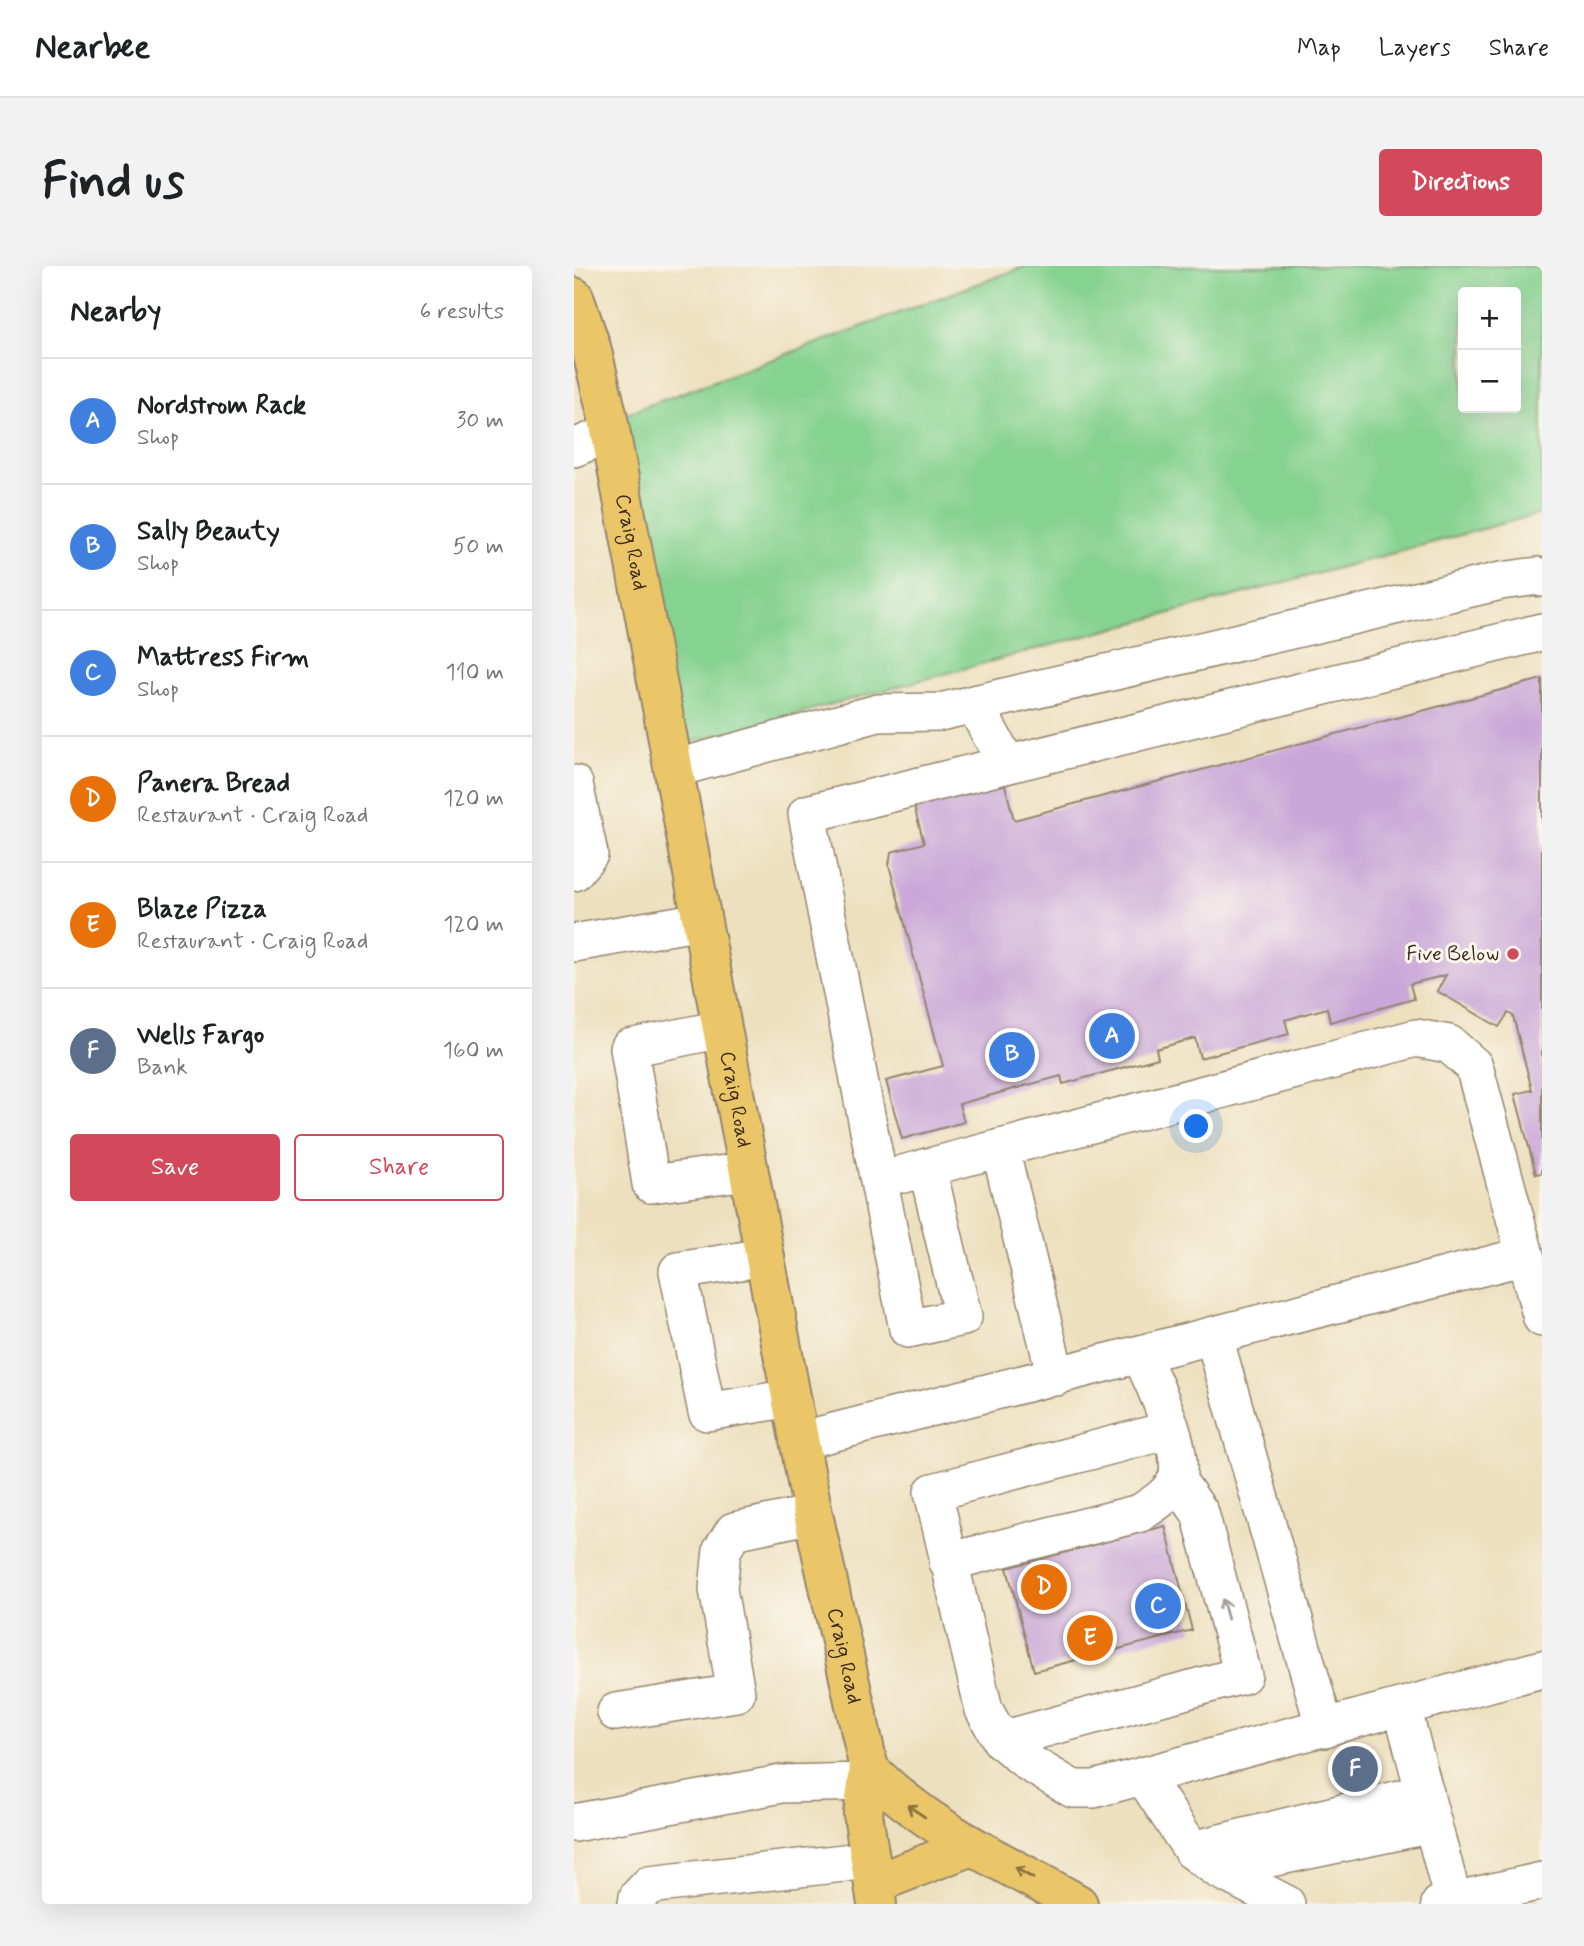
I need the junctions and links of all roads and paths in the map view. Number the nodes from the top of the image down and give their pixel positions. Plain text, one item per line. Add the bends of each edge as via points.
1 (574, 297) edge
2 (582, 354) edge
3 (610, 433) junction
4 (574, 448) edge
5 (1542, 578) edge
6 (1542, 632) edge
7 (974, 704) junction
8 (1007, 764) junction
9 (673, 769) junction
10 (574, 784) edge
11 (574, 872) edge
12 (702, 921) junction
13 (574, 943) edge
14 (722, 1029) junction
15 (1000, 1148) junction
16 (927, 1167) junction
17 (748, 1171) junction
18 (878, 1180) junction
19 (1525, 1256) junction
20 (765, 1257) junction
21 (1542, 1318) edge
22 (1214, 1337) junction
23 (1140, 1355) junction
24 (1056, 1377) junction
25 (791, 1398) junction
26 (1170, 1430) junction
27 (799, 1441) junction
28 (1177, 1480) junction
29 (813, 1514) junction
30 (948, 1562) junction
31 (1542, 1669) edge
32 (1402, 1707) junction
33 (616, 1712) dead end
34 (1325, 1729) junction
35 (1001, 1740) junction
36 (867, 1776) junction
37 (1144, 1777) junction
38 (1428, 1807) junction
39 (583, 1812) edge
40 (969, 1847) junction
41 (1206, 1860) junction
42 (1542, 1881) edge
43 (873, 1882) edge
44 (770, 1889) edge
45 (1447, 1903) edge
46 (637, 1904) edge
47 (1078, 1904) edge
48 (1286, 1904) edge

1 - 2 main road, Craig Road
2 - 3 main road, Craig Road
3 - 4 lane
3 - 9 main road, Craig Road
5 - 7 lane via 1501,581
6 - 8 lane
7 - 8 lane
7 - 9 lane via 940,712 878,713
8 - 18 lane via 807,814
9 - 12 main road, Craig Road
10 - 11 lane via 589,854
12 - 13 lane
12 - 14 main road, Craig Road
14 - 17 main road, Craig Road
14 - 17 lane via 629,1048 651,1184
15 - 16 lane
15 - 19 lane via 1416,1038 1449,1044 1474,1066
15 - 24 lane
16 - 18 lane
16 - 18 lane via 963,1317 908,1329
17 - 20 main road, Craig Road
19 - 21 lane
19 - 22 lane
20 - 25 main road, Craig Road
20 - 25 lane via 678,1271 707,1412
22 - 23 lane
22 - 34 lane
23 - 24 lane
23 - 26 lane via 1159,1391
24 - 27 lane
25 - 27 main road, Craig Road
26 - 28 lane via 1179,1466
26 - 30 lane via 933,1492
27 - 29 main road, Craig Road
28 - 30 lane via 1161,1500 1140,1513
35 -> 28 lane via 1243,1675 1200,1513
29 - 33 lane via 734,1531 722,1550 718,1589 736,1693
29 - 36 main road, Craig Road
30 - 35 lane via 984,1710
31 - 32 lane
32 - 34 lane
32 - 38 lane
34 - 37 lane
35 - 37 lane via 1073,1789
36 - 39 lane
40 -> 36 main road
36 - 43 main road, Craig Road via 863,1814
37 - 41 lane
38 - 41 lane
38 - 45 lane
40 - 43 main road
47 -> 40 main road
41 - 48 lane
42 - 45 lane
43 - 44 lane
44 - 46 lane via 649,1885

